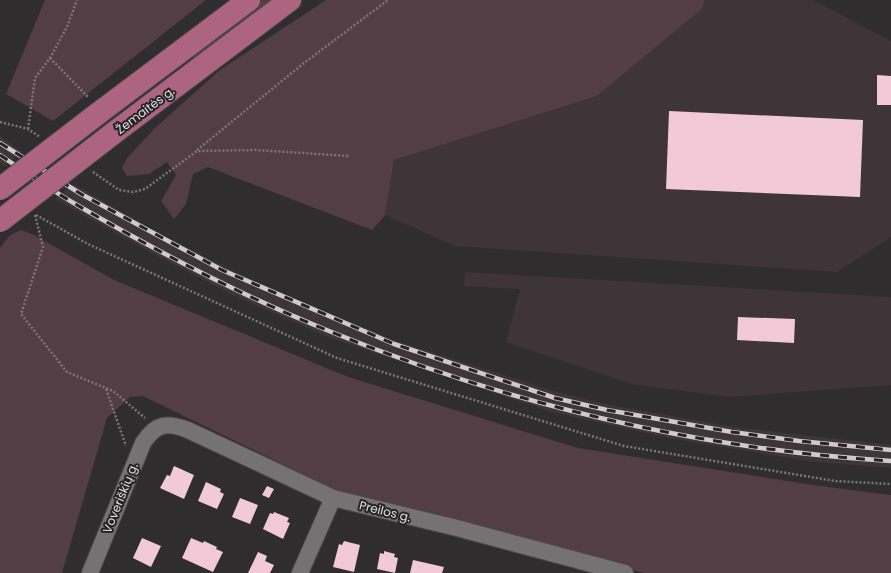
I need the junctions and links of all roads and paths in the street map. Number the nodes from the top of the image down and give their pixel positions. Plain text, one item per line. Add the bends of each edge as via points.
1 (77, 0) edge
2 (249, 0) edge
3 (290, 0) edge
4 (388, 0) edge
5 (50, 58) junction
6 (96, 107) junction
7 (28, 129) dead end
8 (197, 151) junction
9 (349, 156) dead end
10 (0, 189) edge
11 (119, 190) dead end
12 (0, 221) edge
13 (106, 388) junction
14 (156, 428) junction
15 (132, 466) junction
16 (891, 484) edge
17 (333, 498) junction
18 (90, 573) edge
19 (300, 573) edge
20 (625, 573) edge

1 - 5 path via 67,27
2 - 6 main road
3 - 12 main road, Žemaitės g., bridge
4 - 8 path via 304,63
5 - 6 path
5 - 7 path via 35,78
6 - 10 main road, bridge
8 - 9 path via 256,150
8 - 11 path via 145,189 133,192
13 - 14 path via 113,391
13 - 15 path
13 - 16 path via 67,372 22,314 43,247 35,214 88,244 337,358 624,446 835,481
14 - 15 street, Voveriškių g. via 143,442
14 - 17 street, Preilos g. via 176,425
15 - 18 street, Voveriškių g.
17 - 19 street
17 - 20 street, Preilos g.

